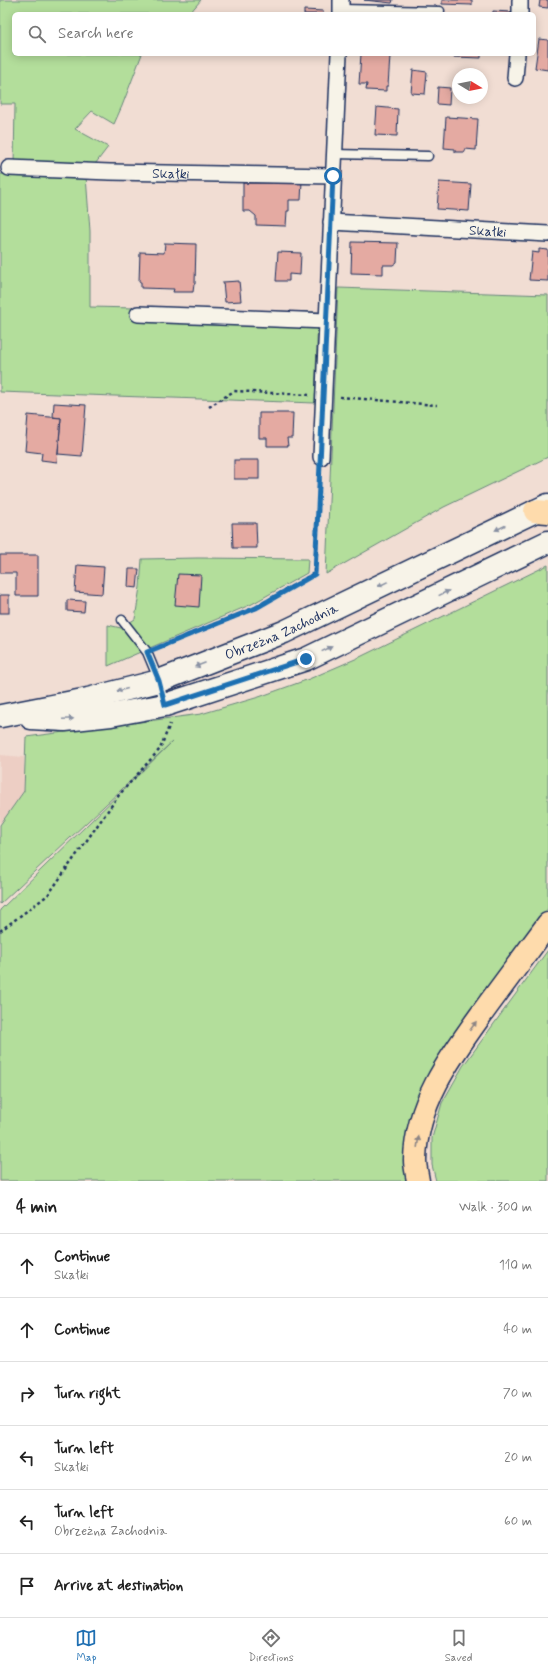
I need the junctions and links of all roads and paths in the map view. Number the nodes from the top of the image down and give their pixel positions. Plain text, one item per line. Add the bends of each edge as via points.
1 (520, 0) edge
2 (341, 8) edge
3 (440, 11) dead end
4 (520, 12) edge
5 (339, 56) edge
6 (517, 56) edge
7 (515, 78) dead end
8 (334, 154) junction
9 (428, 156) dead end
10 (9, 168) dead end
11 (333, 176) junction
12 (331, 222) junction
13 (548, 234) edge
14 (138, 314) dead end
15 (327, 321) junction
16 (321, 457) joint
17 (544, 509) edge
18 (548, 542) edge
19 (122, 620) dead end
20 (147, 652) junction
21 (159, 681) junction
22 (165, 705) junction
23 (0, 716) edge
24 (548, 924) edge
25 (0, 931) edge
26 (418, 1181) edge

1 - 4 street
2 - 3 lane
5 - 8 street
6 - 7 street
8 - 9 lane
8 - 11 street
10 - 11 street, Skałki
11 - 12 street
12 - 13 street, Skałki
12 - 15 street
14 - 15 street
15 - 16 street
16 - 20 path via 315,574 256,608
17 -> 21 street, Obrzeżna Zachodnia via 284,632
22 -> 18 street, Obrzeżna Zachodnia via 306,659
19 - 20 lane
20 - 21 lane
21 - 22 lane
21 -> 23 street, Obrzeżna Zachodnia
23 -> 22 street, Obrzeżna Zachodnia via 65,720
22 - 25 path via 170,722 160,749 119,795 48,895
26 -> 24 highway via 415,1161 418,1139 424,1113 436,1082

